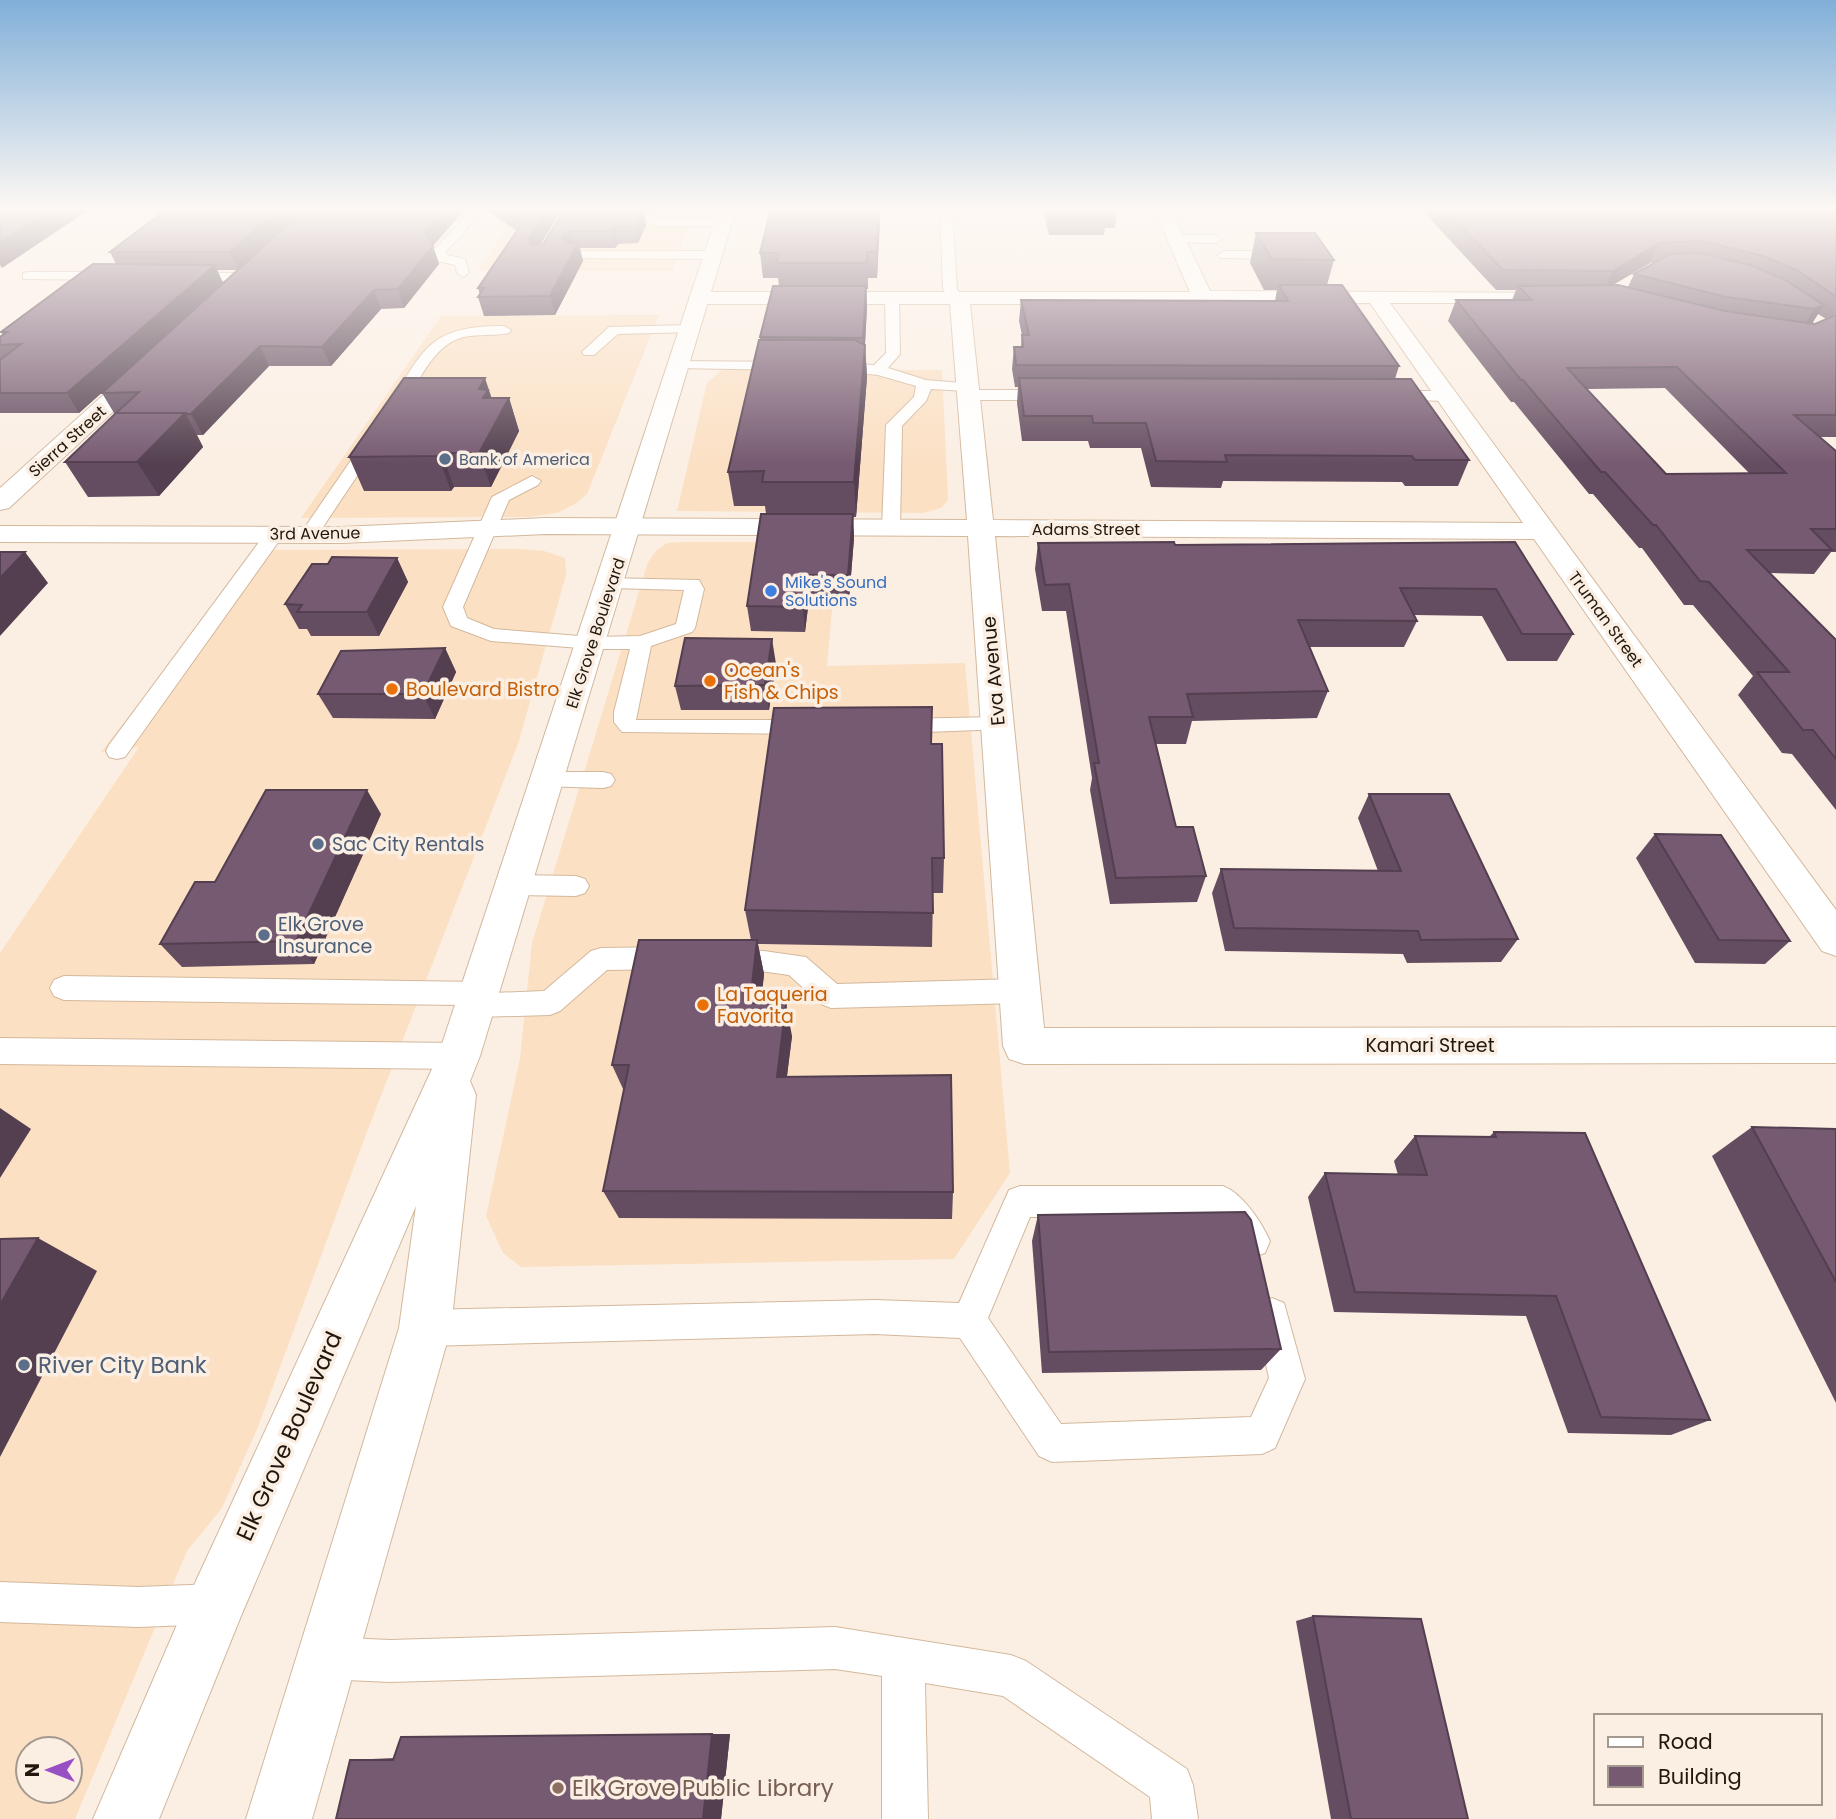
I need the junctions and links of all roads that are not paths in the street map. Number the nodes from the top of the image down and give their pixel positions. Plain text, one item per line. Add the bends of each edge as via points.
1 (228, 294) edge
2 (700, 294) edge
3 (953, 294) edge
4 (1201, 294) edge
5 (226, 296) edge
6 (1591, 297) edge
7 (699, 298) junction
8 (892, 298) junction
9 (956, 298) junction
10 (1203, 298) junction
11 (1376, 299) junction
12 (689, 329) junction
13 (504, 330) dead end
14 (164, 352) edge
15 (589, 352) dead end
16 (677, 365) junction
17 (878, 369) junction
18 (925, 384) junction
19 (970, 391) junction
20 (1068, 395) edge
21 (1376, 396) edge
22 (1445, 396) junction
23 (532, 481) dead end
24 (0, 502) edge
25 (629, 526) junction
26 (891, 528) junction
27 (981, 528) junction
28 (486, 531) junction
29 (1542, 531) junction
30 (310, 533) junction
31 (0, 534) edge
32 (275, 534) junction
33 (611, 582) junction
34 (642, 642) junction
35 (592, 643) junction
36 (998, 724) junction
37 (833, 726) edge
38 (874, 726) edge
39 (117, 751) dead end
40 (548, 780) junction
41 (603, 780) dead end
42 (514, 885) junction
43 (576, 886) dead end
44 (1836, 940) edge
45 (64, 988) dead end
46 (1020, 991) junction
47 (478, 999) junction
48 (1836, 1045) edge
49 (1024, 1046) joint
50 (0, 1051) edge
51 (459, 1056) junction
52 (969, 1321) junction
53 (425, 1328) junction
54 (0, 1602) edge
55 (216, 1604) junction
56 (325, 1658) junction
57 (903, 1658) junction
58 (126, 1819) edge
59 (279, 1819) edge
60 (905, 1819) edge
61 (1175, 1819) edge

1 - 5 street
2 - 7 street, Elk Grove Boulevard
3 - 9 lane
4 - 10 street
6 - 11 street
7 - 8 street
7 - 12 street, Elk Grove Boulevard
8 - 9 street
8 - 17 lane via 893,354
9 - 10 street
9 - 19 street, Eva Avenue via 962,307
10 - 11 street
11 - 22 street, Truman Street
12 - 15 lane via 614,330
12 - 16 street, Elk Grove Boulevard
13 - 30 lane via 480,330 445,339
14 - 24 street, Sierra Street
16 - 17 lane
16 - 25 street, Elk Grove Boulevard
17 - 18 lane
18 - 19 lane
18 - 26 lane via 921,397 894,425
19 - 20 lane
19 - 27 street, Eva Avenue
21 - 22 lane
22 - 29 street, Truman Street
23 - 28 lane via 501,496
25 - 26 street, Adams Street
25 - 28 street, 3rd Avenue
25 - 33 street, Elk Grove Boulevard
26 - 27 street, Adams Street
27 - 29 street, Adams Street
27 - 36 street, Eva Avenue
28 - 30 street, 3rd Avenue
28 - 35 lane via 453,607 457,622 491,635
29 - 44 street, Truman Street
30 - 32 street, 3rd Avenue
31 - 32 street, 3rd Avenue
32 - 39 lane
33 - 34 lane via 692,584 685,628
33 - 35 street, Elk Grove Boulevard
34 - 35 lane
34 - 37 lane via 625,712 630,727
35 - 40 street, Elk Grove Boulevard
36 - 38 lane
36 - 46 street, Eva Avenue
40 - 41 lane
40 - 42 street, Elk Grove Boulevard
42 - 43 lane
42 - 47 street, Elk Grove Boulevard
45 - 47 lane
46 - 47 lane via 831,996 796,965 743,957 601,959 550,1003
46 - 49 street, Eva Avenue
47 - 51 street, Elk Grove Boulevard
48 - 49 street, Kamari Street
50 - 51 lane
51 - 53 street, Elk Grove Boulevard
51 - 55 street, Elk Grove Boulevard
52 - 52 lane via 1052,1443 1262,1435 1287,1379 1256,1244 1223,1202 1020,1201
52 - 53 lane via 875,1317
53 - 56 street, Elk Grove Boulevard
54 - 55 lane via 138,1607
55 - 58 street, Elk Grove Boulevard
56 - 57 lane via 390,1661 835,1648
56 - 59 street, Elk Grove Boulevard
57 - 60 lane
57 - 61 lane via 1011,1676 1171,1785

